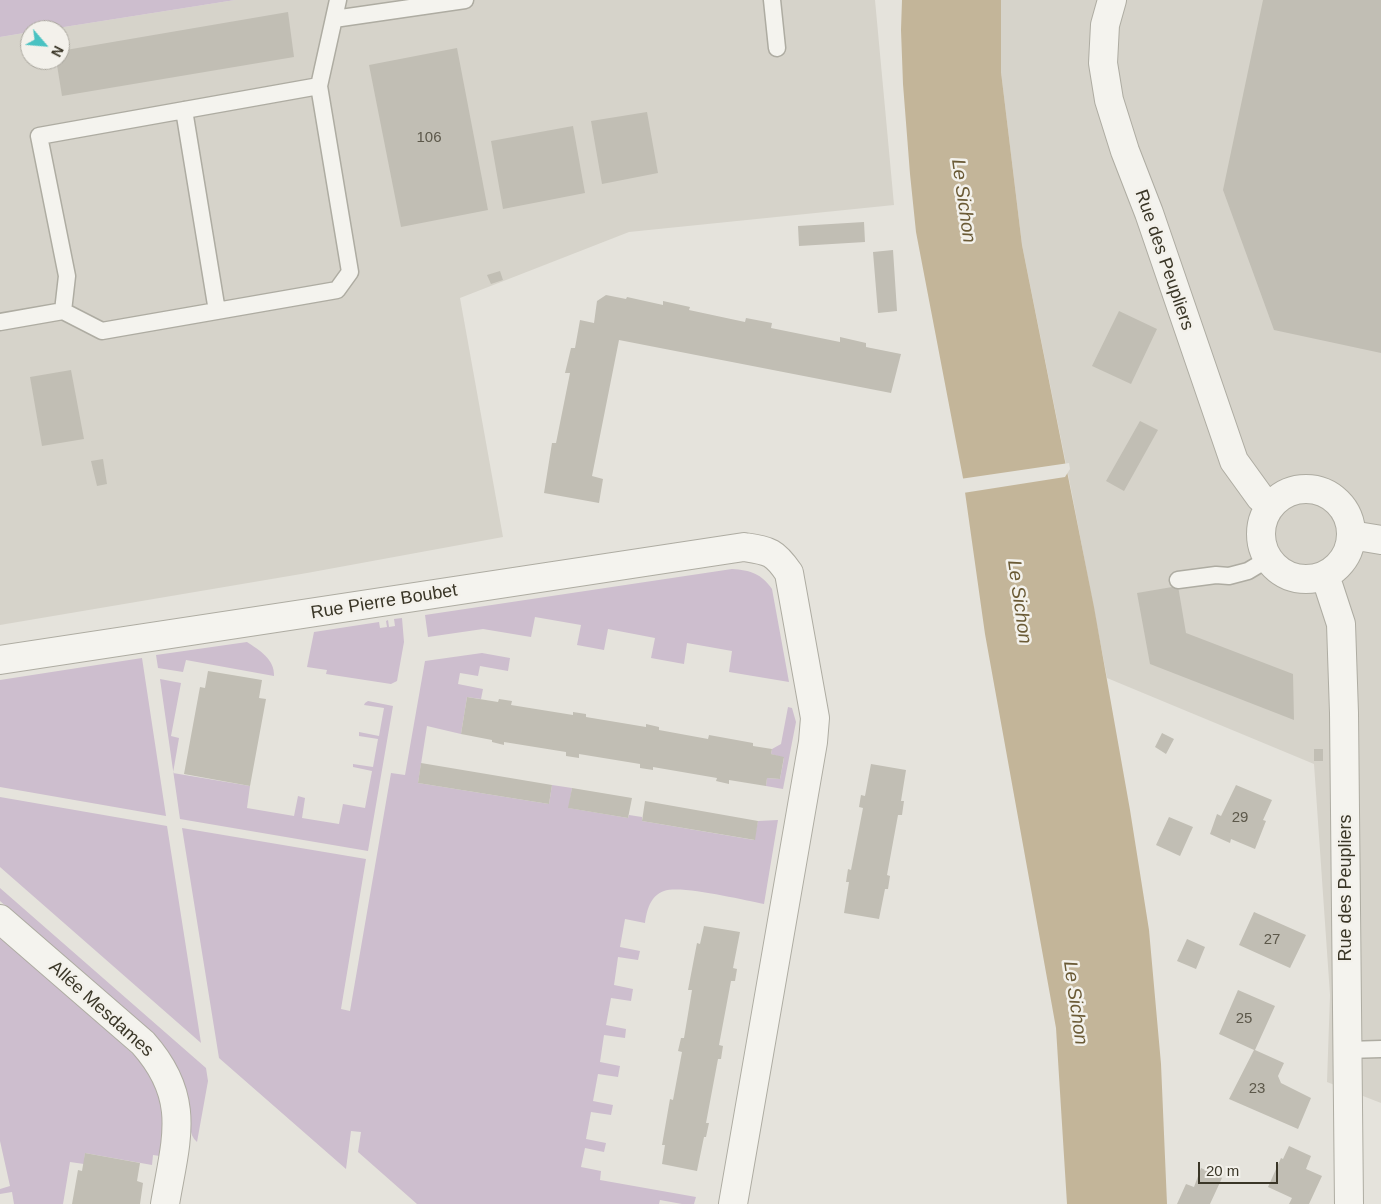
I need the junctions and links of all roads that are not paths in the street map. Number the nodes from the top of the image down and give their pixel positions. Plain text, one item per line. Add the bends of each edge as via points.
1 (338, 0) edge
2 (465, 0) edge
3 (772, 0) edge
4 (1112, 0) edge
5 (334, 19) junction
6 (777, 48) dead end
7 (319, 86) junction
8 (184, 110) junction
9 (63, 311) junction
10 (218, 311) junction
11 (0, 322) edge
12 (1270, 506) junction
13 (1351, 535) junction
14 (1381, 540) edge
15 (1268, 560) junction
16 (1326, 575) junction
17 (1178, 580) dead end
18 (0, 660) edge
19 (0, 919) edge
20 (1381, 1049) edge
21 (1347, 1050) junction
22 (165, 1204) edge
23 (733, 1204) edge
24 (1348, 1204) edge

1 - 5 lane
2 - 5 lane
3 - 6 lane
4 - 12 street, Rue des Peupliers via 1105,25 1103,63 1109,100 1234,461
5 - 7 lane
7 - 8 lane
7 - 10 lane via 350,272 337,290
8 - 9 lane via 39,136 67,276
8 - 10 lane
9 - 10 lane via 102,331
9 - 11 lane
12 - 13 street via 1293,491 1320,491 1343,508
12 - 15 street via 1260,532
13 - 14 street
13 - 16 street via 1344,559
15 - 16 street via 1288,576 1313,579
15 - 17 lane via 1229,576
16 - 21 street, Rue des Peupliers via 1340,624
18 - 23 street, Rue Pierre Boubet via 744,547 767,551 779,558 789,573 815,718
19 - 22 street, Allée Mesdames via 143,1044 166,1075 174,1095 177,1133
20 - 21 lane
21 - 24 street, Rue des Peupliers

